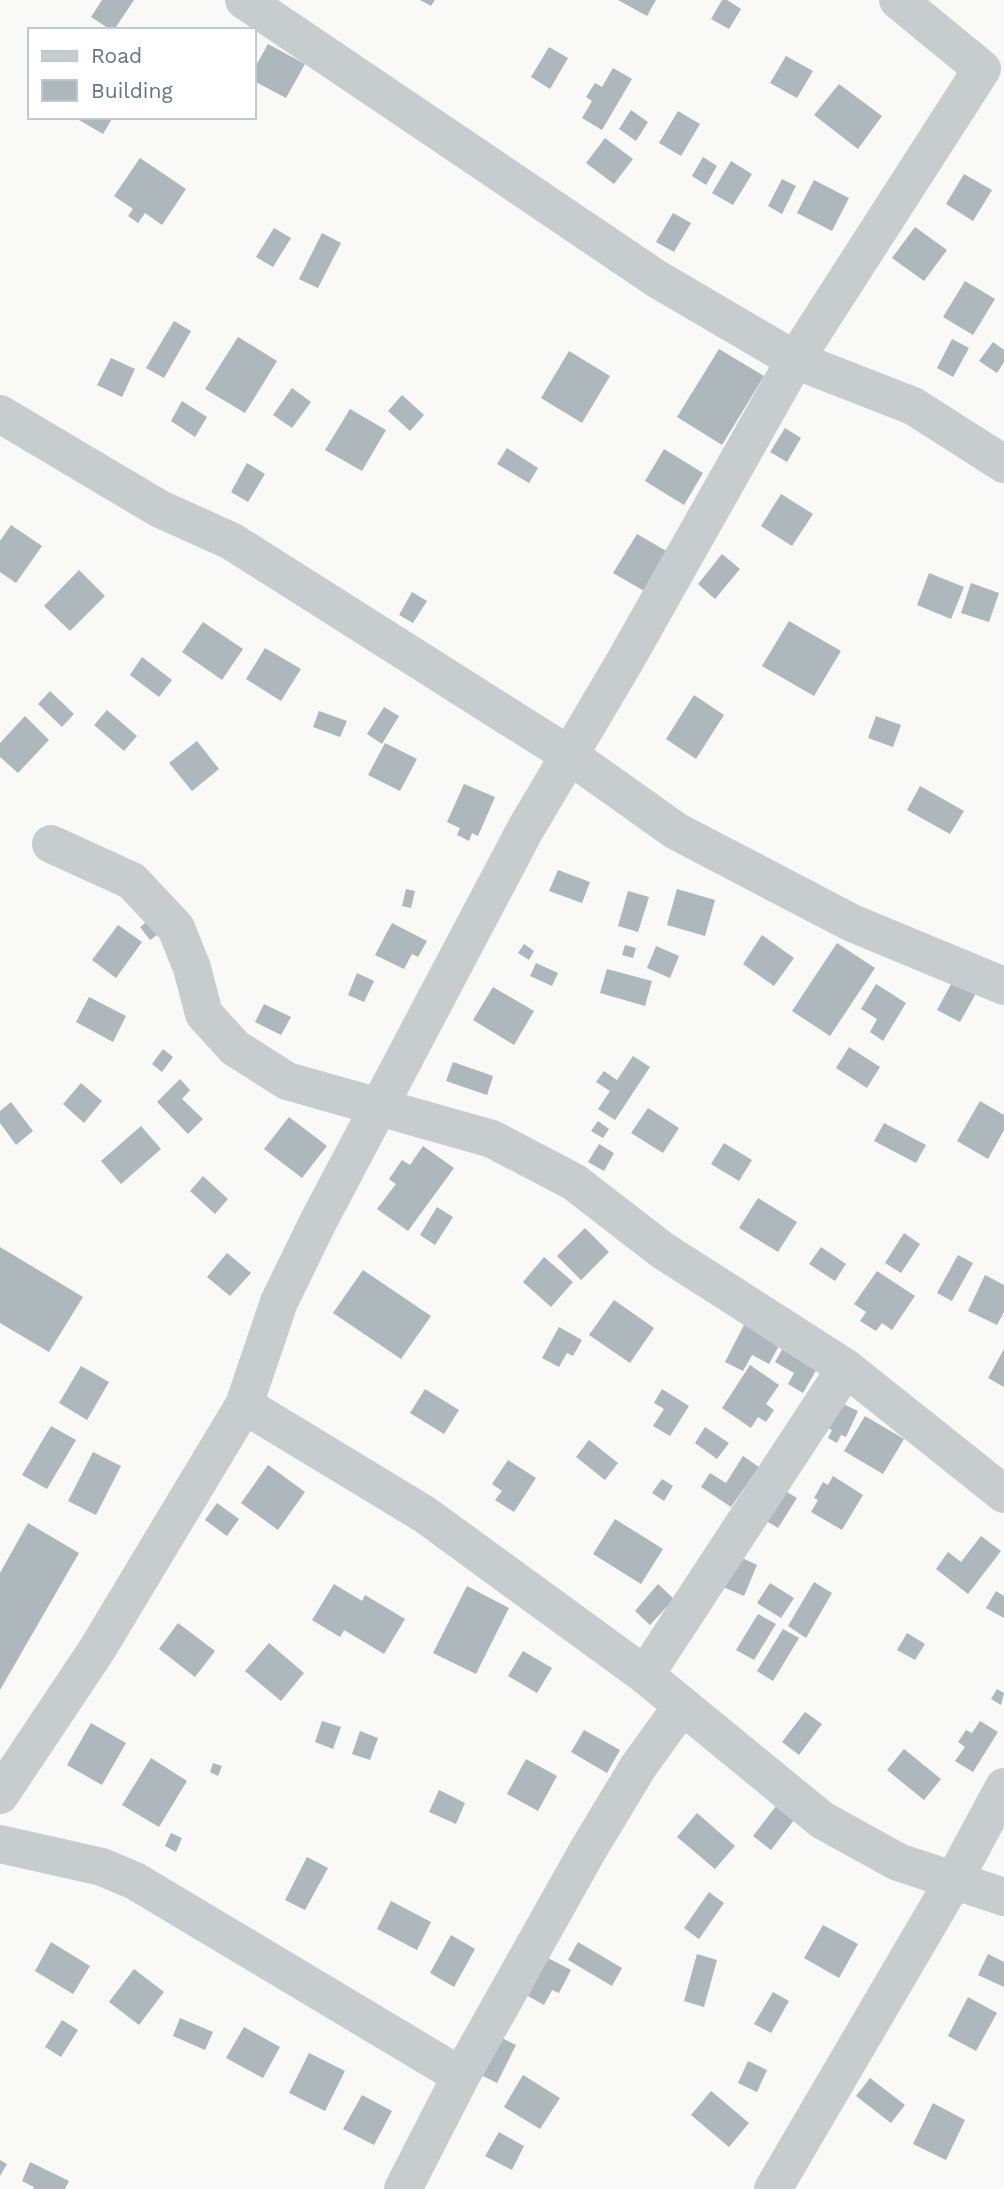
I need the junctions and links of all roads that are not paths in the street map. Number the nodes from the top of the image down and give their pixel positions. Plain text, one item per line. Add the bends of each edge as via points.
1 (244, 0) edge
2 (898, 0) edge
3 (993, 76) edge
4 (795, 360) junction
5 (0, 414) edge
6 (1004, 464) edge
7 (569, 755) junction
8 (51, 844) dead end
9 (1004, 986) edge
10 (378, 1107) junction
11 (846, 1368) junction
12 (244, 1405) junction
13 (1004, 1493) edge
14 (645, 1675) junction
15 (682, 1706) junction
16 (1004, 1787) edge
17 (0, 1795) edge
18 (0, 1844) edge
19 (954, 1880) junction
20 (1004, 1896) edge
21 (461, 2076) junction
22 (402, 2189) edge
23 (773, 2189) edge

1 - 4 street via 657,279
2 - 3 street
3 - 4 street
4 - 6 street via 913,406
4 - 7 street
5 - 7 street via 160,509 231,541
7 - 9 street via 676,831 852,923
7 - 10 street
8 - 10 street via 132,881 176,928 205,1014 235,1048 288,1082
10 - 11 street via 492,1139 574,1182 662,1250
10 - 12 street via 279,1302
11 - 13 street
11 - 14 street
12 - 14 street via 424,1514
12 - 17 street via 98,1648
14 - 15 street
15 - 19 street via 822,1820 898,1862
15 - 21 street via 587,1850
16 - 19 street
18 - 21 street via 102,1867 135,1881
19 - 20 street
19 - 23 street
21 - 22 street

